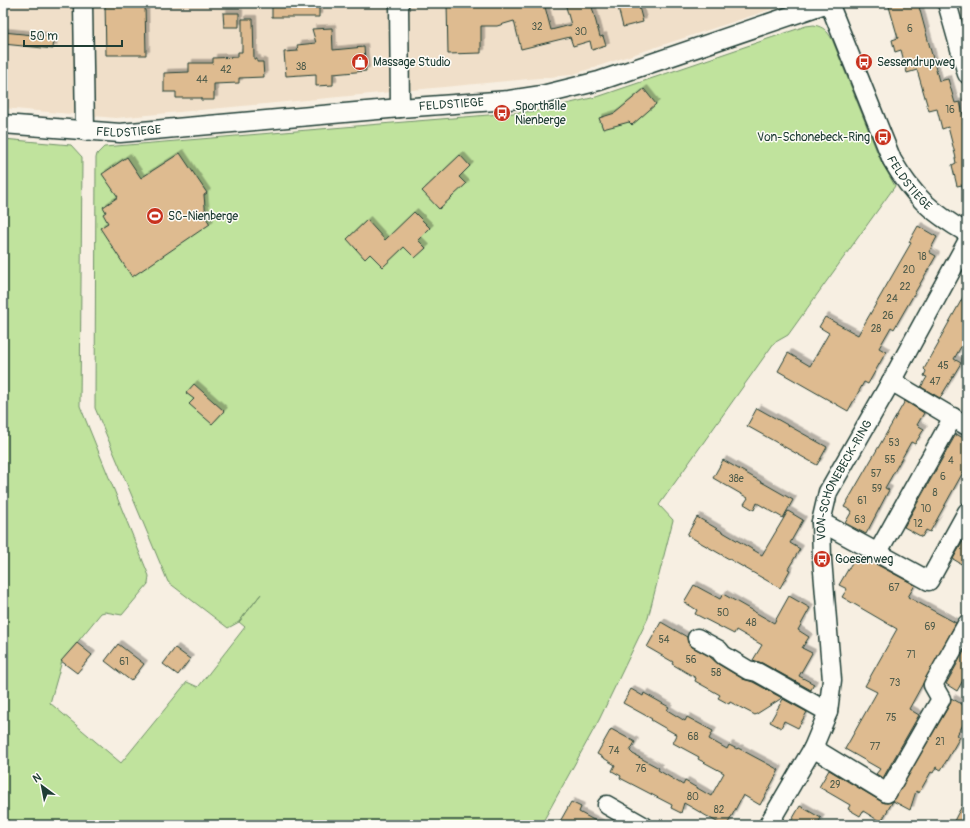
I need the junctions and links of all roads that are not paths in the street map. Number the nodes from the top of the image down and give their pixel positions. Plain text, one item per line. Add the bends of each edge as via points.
1 (83, 3) edge
2 (399, 3) edge
3 (828, 3) edge
4 (948, 3) edge
5 (967, 74) edge
6 (400, 108) junction
7 (3, 124) edge
8 (85, 131) junction
9 (967, 233) edge
10 (967, 242) edge
11 (891, 382) junction
12 (960, 421) edge
13 (967, 512) edge
14 (821, 522) junction
15 (878, 552) junction
16 (967, 624) edge
17 (697, 638) dead end
18 (828, 712) junction
19 (813, 748) junction
20 (607, 805) dead end
21 (642, 825) edge
22 (768, 825) edge

1 - 8 street, FELDSTIEGE
2 - 6 street
3 - 6 street, FELDSTIEGE via 568,90 510,100
3 - 9 street, FELDSTIEGE via 892,160 903,179 922,202
4 - 5 street
6 - 8 street, FELDSTIEGE via 120,133
7 - 8 street, FELDSTIEGE
10 - 11 street, VON-SCHONEBECK-RING
11 - 12 street
11 - 14 street, VON-SCHONEBECK-RING via 828,492
12 - 15 street
13 - 15 street via 929,580
14 - 15 street
14 - 18 street, VON-SCHONEBECK-RING via 832,680
16 - 19 street via 933,685 941,699 888,793
17 - 18 street via 748,670 757,672
18 - 19 street, VON-SCHONEBECK-RING
19 - 22 street, VON-SCHONEBECK-RING
20 - 21 street

